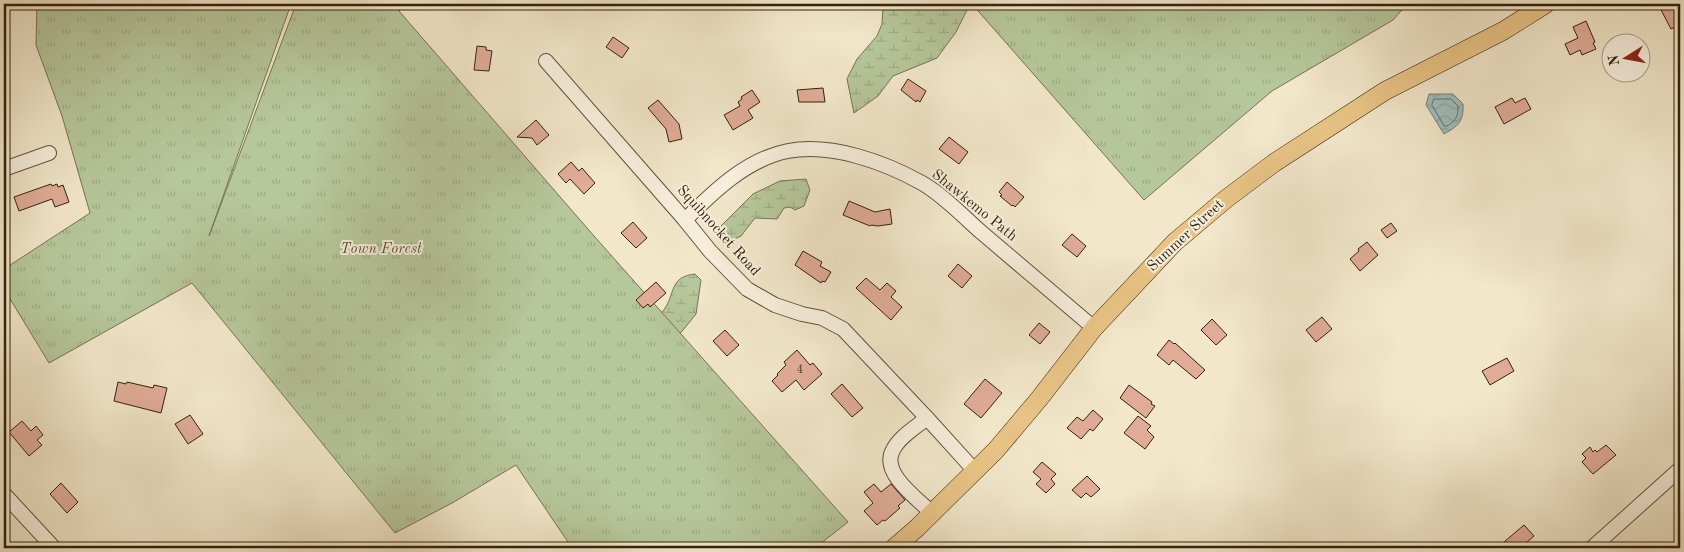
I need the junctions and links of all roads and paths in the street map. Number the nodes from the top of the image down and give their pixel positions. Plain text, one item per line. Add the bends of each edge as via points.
1 (1546, 4) edge
2 (546, 61) dead end
3 (49, 153) dead end
4 (4, 169) edge
5 (685, 220) junction
6 (1094, 328) junction
7 (927, 418) junction
8 (1680, 469) edge
9 (975, 471) junction
10 (4, 494) edge
11 (932, 513) junction
12 (54, 548) edge
13 (894, 548) edge
14 (1592, 548) edge

1 - 6 main road, Summer Street via 1503,31 1399,83 1274,163 1175,242
2 - 5 street, Squibnocket Road
3 - 4 street
5 - 6 street, Shawkemo Path via 713,192 760,161 787,151 842,152 887,166 924,184
5 - 7 street, Squibnocket Road via 747,289 775,305 822,318 843,330
6 - 9 main road, Summer Street via 1039,399
7 - 9 street, Squibnocket Road
7 - 11 street via 893,449 890,465 895,476
8 - 14 street
9 - 11 main road, Summer Street
10 - 12 street
11 - 13 main road, Summer Street

